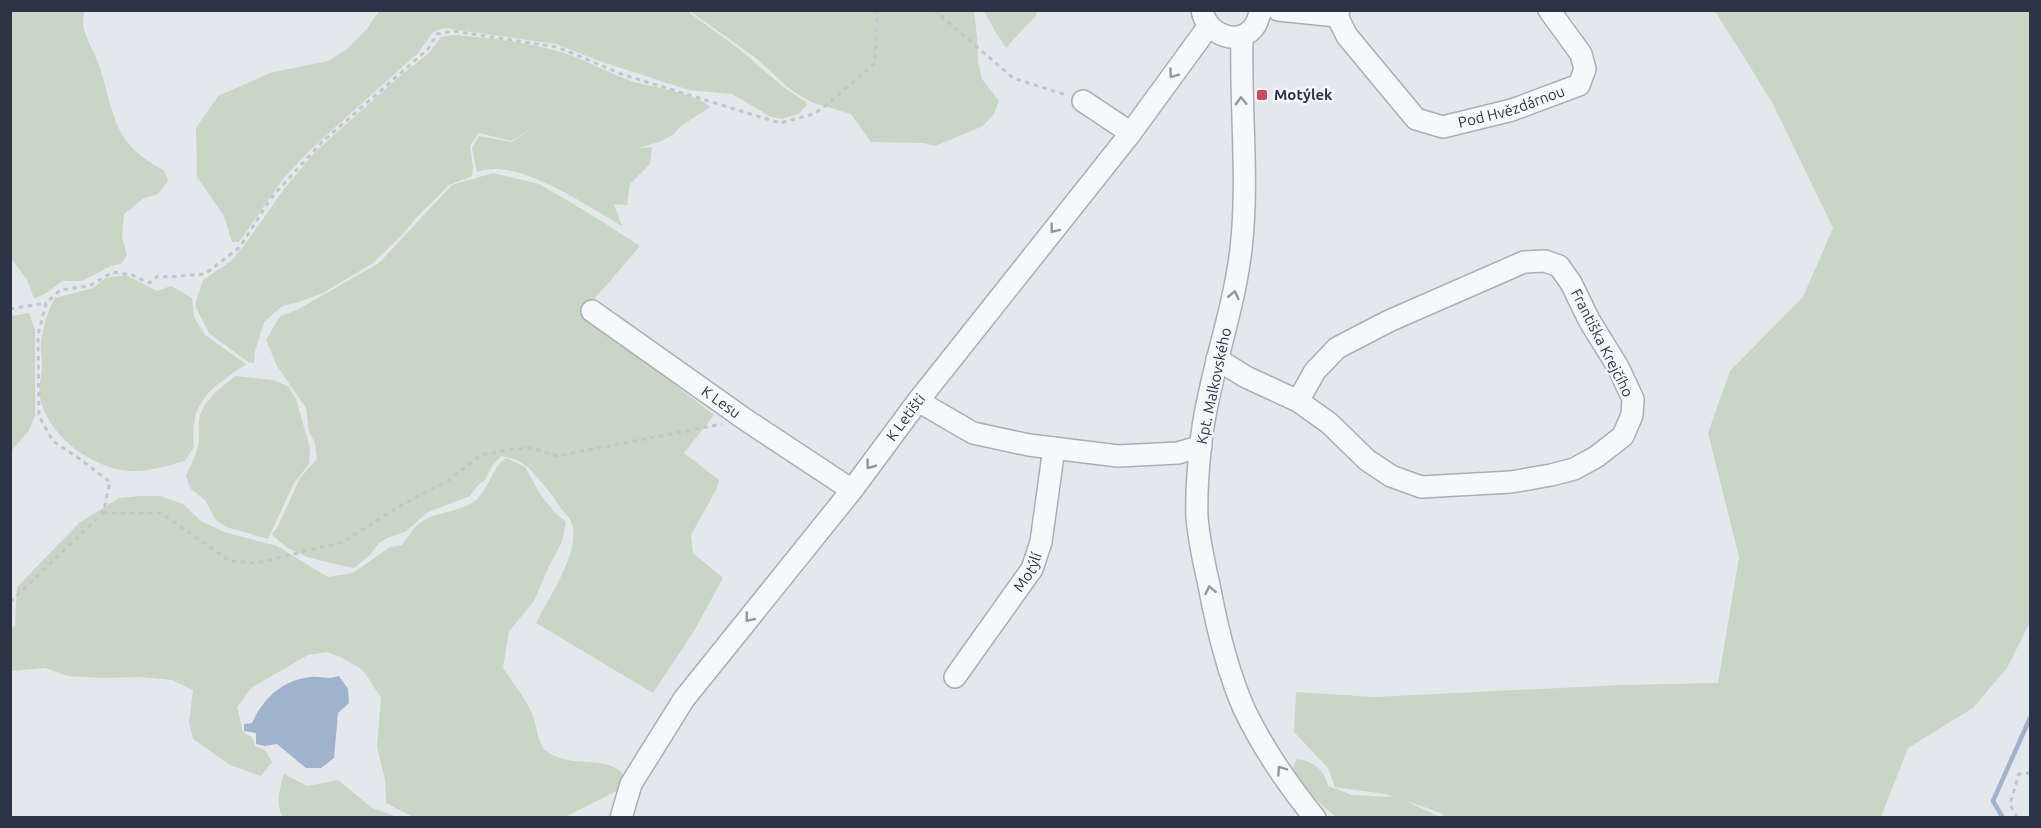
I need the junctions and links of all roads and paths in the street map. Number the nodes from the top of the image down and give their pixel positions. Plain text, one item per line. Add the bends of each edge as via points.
1 (876, 10) edge
2 (934, 10) edge
3 (1261, 10) edge
4 (1278, 10) edge
5 (1549, 10) edge
6 (1338, 13) edge
7 (1205, 19) edge
8 (1242, 36) junction
9 (1083, 101) joint
10 (1130, 134) junction
11 (46, 303) junction
12 (10, 309) edge
13 (592, 311) dead end
14 (1217, 359) junction
15 (918, 401) junction
16 (1298, 401) junction
17 (746, 420) junction
18 (1201, 447) junction
19 (1054, 448) junction
20 (852, 490) junction
21 (103, 513) junction
22 (10, 602) edge
23 (955, 677) dead end
24 (2031, 773) edge
25 (621, 818) edge
26 (1315, 818) edge
27 (2017, 818) edge

1 - 11 path via 874,63 814,114 780,123 624,75 557,47 453,31 437,34 428,50 321,143 271,198 240,247 205,274 158,276 149,283 113,272 89,286 60,291
2 - 9 path via 1013,78
3 - 8 street via 1256,26
4 - 6 street, Pod Hvězdárnou
5 - 6 street, Pod Hvězdárnou via 1581,54 1585,69 1579,85 1512,110 1443,127 1416,119 1347,36
7 - 8 street, K Letišti via 1223,37
7 -> 10 street, K Letišti
14 -> 8 street, Kpt. Malkovského via 1236,289 1242,238
9 - 10 street
10 -> 15 street, K Letišti
11 - 12 path
11 - 21 path via 38,335 39,416 53,441 110,482
13 - 17 street, K Lesu
14 - 16 street, Františka Krejčího
14 - 18 street, Kpt. Malkovského
15 - 19 street via 973,433
15 -> 20 street, K Letišti
16 - 16 street, Františka Krejčího via 1315,371 1337,348 1524,262 1545,261 1559,267 1571,283 1633,399 1632,415 1623,435 1574,469 1511,482 1421,487 1391,476 1367,460 1329,423
17 - 20 street, K Lesu
17 - 21 path via 557,456 533,448 481,455 447,481 343,542 257,563 230,561 161,513
18 - 19 street via 1178,453 1118,456
26 -> 18 street, Kpt. Malkovského via 1276,764 1231,677 1197,517
19 - 23 street, Motýlí via 1041,542 1032,569
20 -> 25 street, K Letišti via 684,699 631,783
21 - 22 path
24 - 27 path via 2019,774 2010,804

